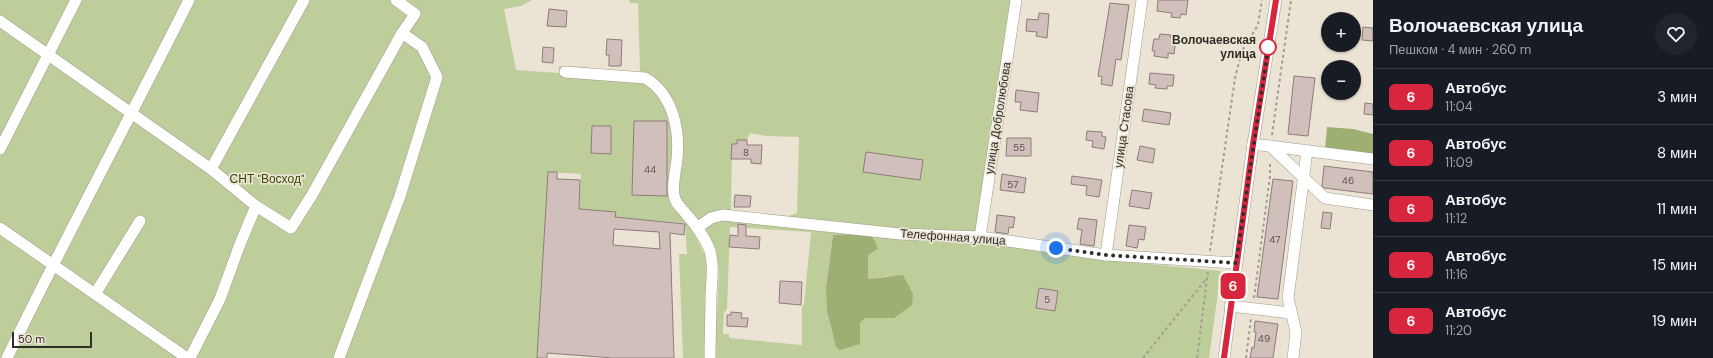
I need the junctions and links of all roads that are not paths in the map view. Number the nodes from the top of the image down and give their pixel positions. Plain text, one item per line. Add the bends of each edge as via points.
1 (76, 0) edge
2 (189, 0) edge
3 (304, 0) edge
4 (396, 0) edge
5 (1016, 0) edge
6 (1142, 0) edge
7 (1276, 0) edge
8 (0, 21) edge
9 (402, 33) junction
10 (48, 55) junction
11 (565, 72) dead end
12 (132, 114) junction
13 (1253, 144) junction
14 (1270, 146) junction
15 (0, 149) edge
16 (1307, 151) junction
17 (1373, 159) edge
18 (211, 169) junction
19 (1303, 178) junction
20 (1373, 205) edge
21 (256, 206) junction
22 (140, 221) dead end
23 (0, 228) edge
24 (697, 228) junction
25 (980, 237) junction
26 (1106, 255) junction
27 (1236, 263) junction
28 (52, 265) junction
29 (95, 294) junction
30 (1230, 306) junction
31 (1291, 313) junction
32 (7, 358) edge
33 (187, 358) edge
34 (190, 358) edge
35 (339, 358) edge
36 (710, 358) edge
37 (1224, 358) edge
38 (1293, 358) edge

1 - 10 street
2 - 12 street
3 - 18 street
4 - 9 street via 415,14
5 - 25 street, улица Добролюбова
6 - 26 street, улица Стасова
7 - 13 street
8 - 10 street
9 - 21 street via 292,228
9 - 35 street via 422,47 436,76 400,196
10 - 12 street
10 - 15 street
11 - 24 street via 645,78 656,86 672,109 677,129 673,188 675,198 678,206
12 - 18 street
12 - 28 street
13 - 14 street
13 - 27 street
14 - 16 street
14 - 19 street
16 - 17 street
16 - 19 street
18 - 21 street
19 - 20 street via 1325,198
19 - 31 street via 1288,298
21 - 34 street via 220,299
22 - 29 street
23 - 28 street
24 - 25 street, Телефонная улица via 711,218 723,215 900,234
24 - 36 street via 709,248 712,262
25 - 26 street, Телефонная улица
26 - 27 street, Телефонная улица
27 - 30 street
28 - 29 street
28 - 32 street
29 - 33 street
30 - 31 street
30 - 37 street
31 - 38 street via 1296,332

